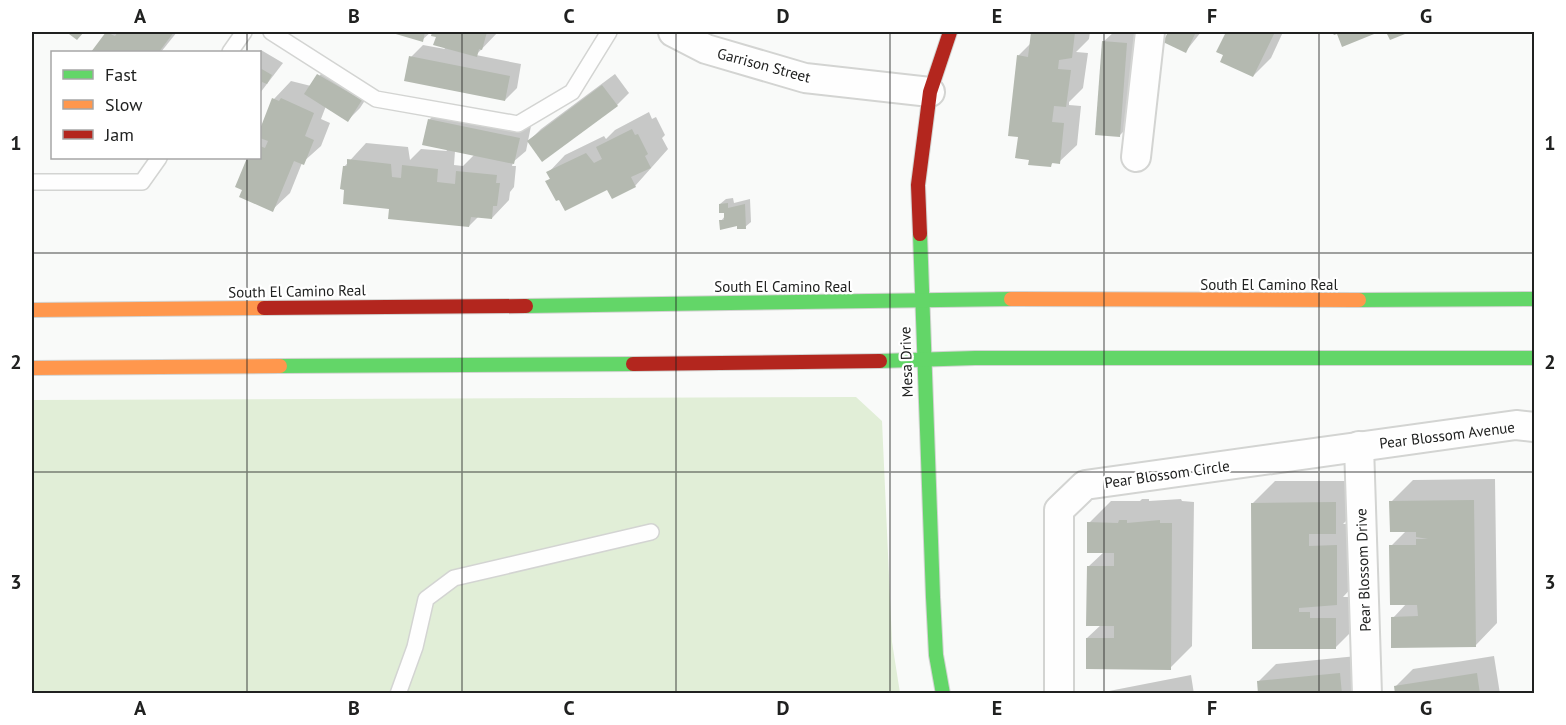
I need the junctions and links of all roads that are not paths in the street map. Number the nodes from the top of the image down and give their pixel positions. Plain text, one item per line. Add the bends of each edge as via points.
1 (244, 32) edge
2 (271, 32) edge
3 (609, 32) edge
4 (673, 32) edge
5 (950, 32) edge
6 (1150, 32) edge
7 (231, 51) edge
8 (930, 92) junction
9 (1137, 157) dead end
10 (158, 159) edge
11 (32, 182) edge
12 (1534, 299) edge
13 (921, 300) junction
14 (32, 310) edge
15 (1534, 358) edge
16 (923, 359) junction
17 (32, 368) edge
18 (1534, 427) edge
19 (1359, 446) junction
20 (651, 532) dead end
21 (398, 693) edge
22 (943, 693) edge
23 (1059, 693) edge
24 (1367, 693) edge

1 - 7 lane
2 - 3 lane via 376,99 518,124 572,92
4 - 8 street, Garrison Street via 706,49 805,78
5 - 8 main road, Mesa Drive
6 - 9 street
8 - 13 main road, Mesa Drive via 918,185
10 - 11 lane via 142,182
12 - 13 main road, South El Camino Real
13 - 14 main road, South El Camino Real
13 - 16 main road, Mesa Drive
15 - 16 main road
16 - 17 main road
16 - 22 main road, Mesa Drive via 936,655
18 - 19 street, Pear Blossom Avenue via 1516,425
19 - 23 street, Pear Blossom Circle via 1085,485 1059,510
19 - 24 street, Pear Blossom Drive
20 - 21 lane via 454,578 426,599 415,647

